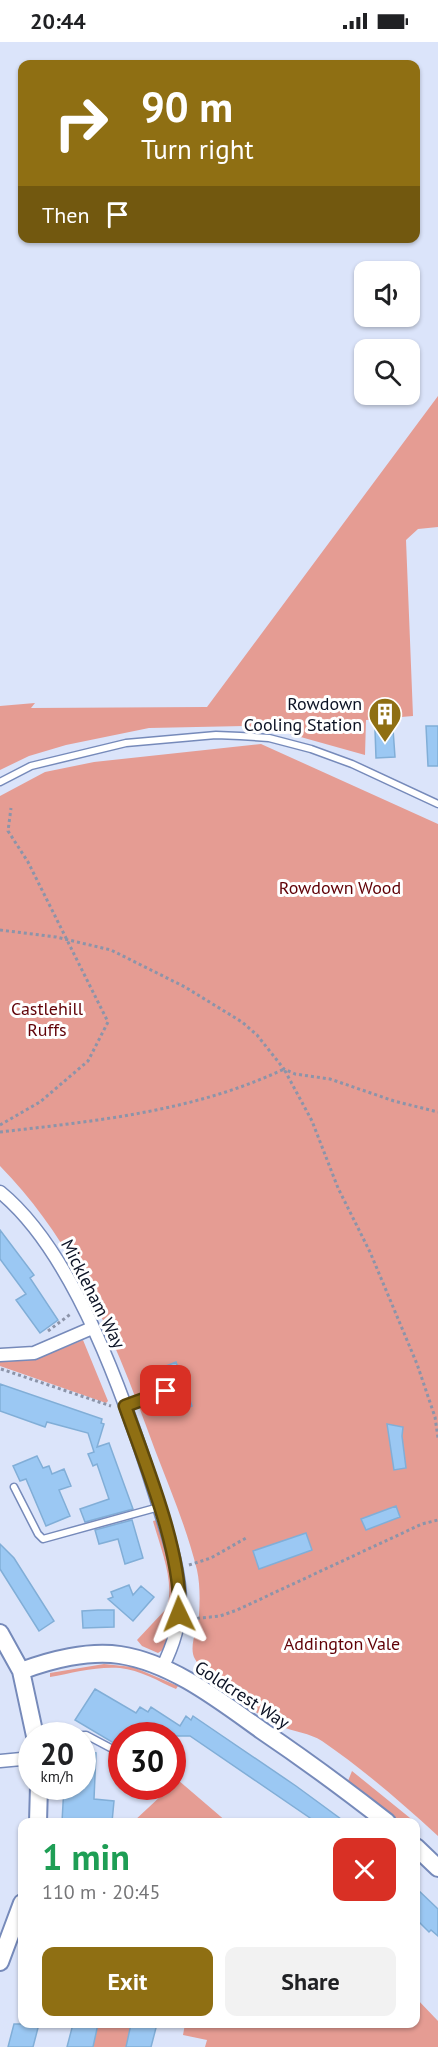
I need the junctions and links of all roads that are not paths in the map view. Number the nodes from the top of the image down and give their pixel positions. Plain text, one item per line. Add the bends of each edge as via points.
1 (0, 782) edge
2 (438, 804) edge
3 (0, 1192) edge
4 (92, 1328) junction
5 (0, 1355) edge
6 (166, 1391) dead end
7 (125, 1406) junction
8 (14, 1487) dead end
9 (159, 1507) junction
10 (0, 1633) edge
11 (162, 1668) junction
12 (21, 1671) junction
13 (32, 1722) edge
14 (18, 1759) edge
15 (0, 1761) edge
16 (39, 1800) edge
17 (38, 1818) edge
18 (382, 1818) edge
19 (420, 1851) edge
20 (438, 1868) edge
21 (18, 1914) edge
22 (0, 1962) edge

1 - 2 lane via 32,766 126,743 240,736 269,738 311,749
3 - 4 street, Mickleham Way via 48,1245
4 - 5 street via 34,1353
4 - 7 street, Mickleham Way
6 - 7 lane
7 - 9 street, Mickleham Way
8 - 9 lane via 43,1539
9 - 11 street, Mickleham Way via 176,1568 180,1603 175,1638
10 - 12 street
11 - 12 street, Goldcrest Way via 108,1654
11 - 18 street, Goldcrest Way via 251,1722
12 - 13 street
14 - 15 street
16 - 17 street
19 - 20 street
21 - 22 street

